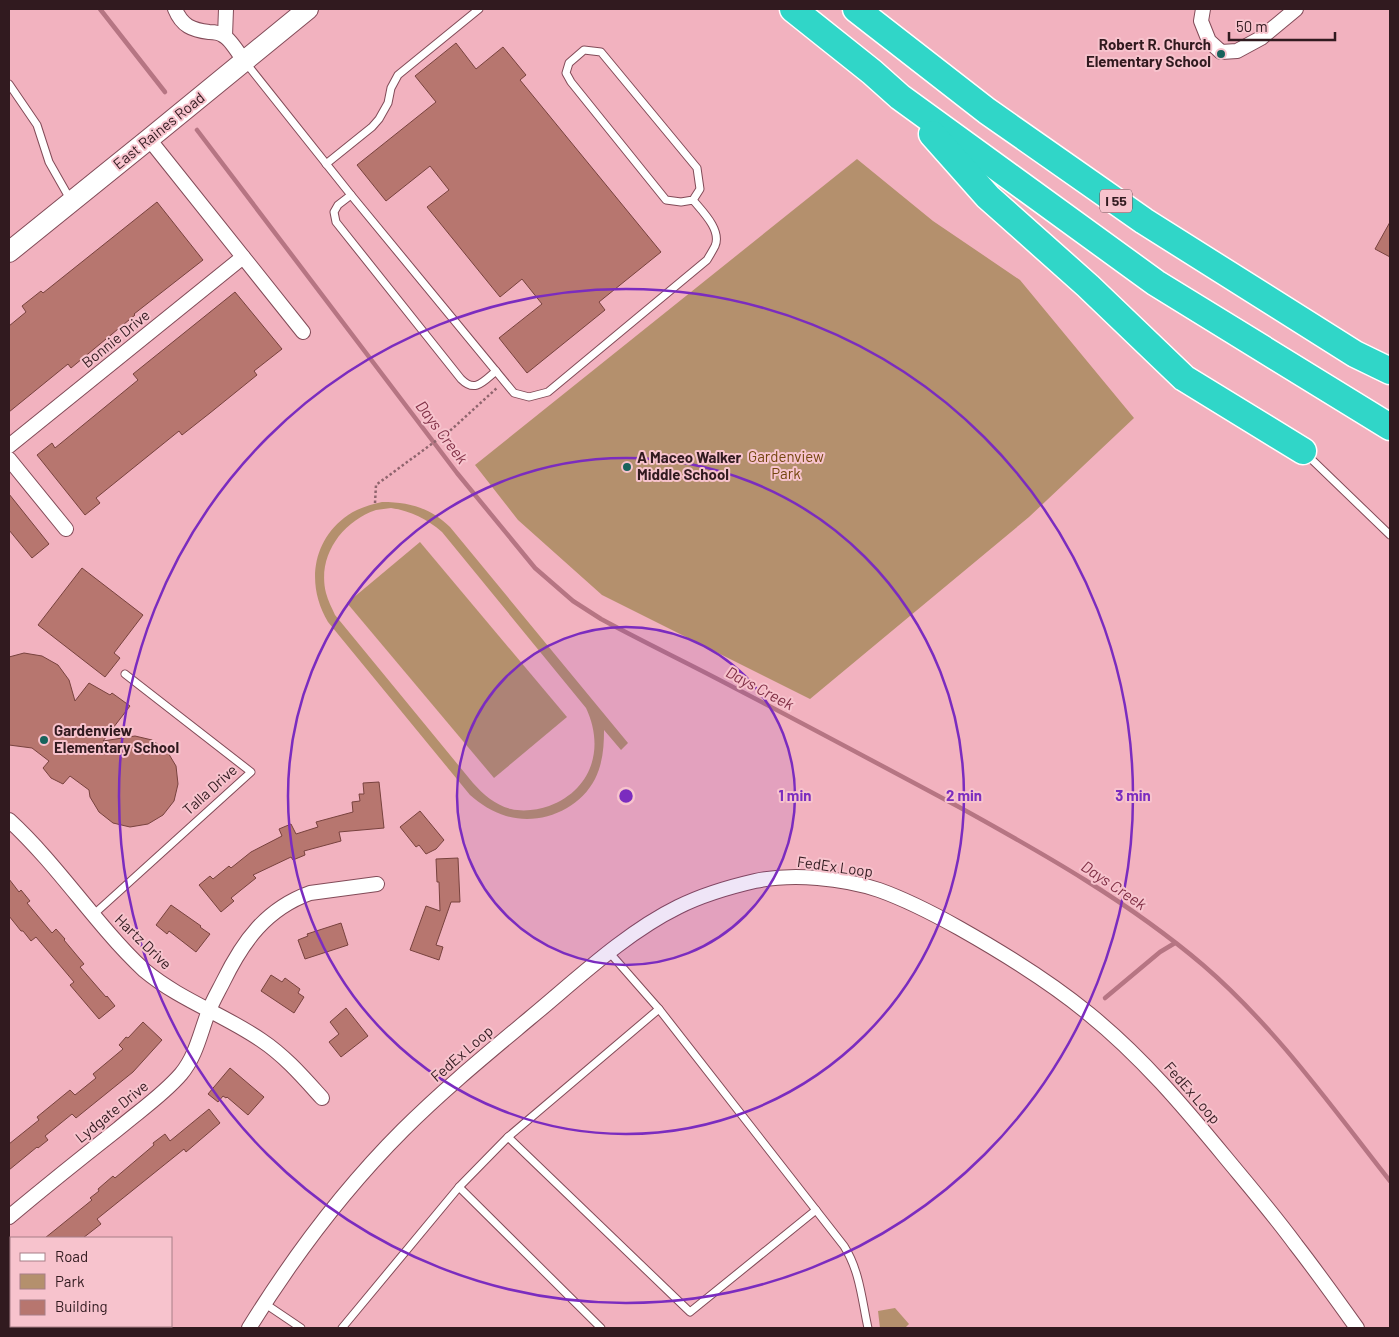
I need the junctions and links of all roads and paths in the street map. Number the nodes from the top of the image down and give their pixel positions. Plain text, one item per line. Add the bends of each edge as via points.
1 (175, 9) edge
2 (226, 9) edge
3 (308, 9) edge
4 (479, 9) edge
5 (793, 9) edge
6 (856, 9) edge
7 (1203, 9) edge
8 (1296, 9) edge
9 (225, 36) junction
10 (244, 61) junction
11 (9, 84) edge
12 (900, 97) junction
13 (150, 139) junction
14 (326, 164) junction
15 (351, 195) junction
16 (693, 200) junction
17 (72, 202) junction
18 (9, 252) edge
19 (243, 257) junction
20 (303, 332) dead end
21 (496, 371) junction
22 (1390, 371) edge
23 (504, 381) junction
24 (1390, 427) edge
25 (9, 446) edge
26 (1303, 451) joint
27 (9, 459) edge
28 (375, 503) dead end
29 (66, 529) dead end
30 (1390, 535) edge
31 (125, 674) dead end
32 (9, 820) edge
33 (376, 884) dead end
34 (93, 916) junction
35 (610, 952) junction
36 (659, 1009) junction
37 (209, 1011) junction
38 (322, 1098) dead end
39 (508, 1137) junction
40 (459, 1186) junction
41 (816, 1210) junction
42 (9, 1217) edge
43 (264, 1303) junction
44 (249, 1328) edge
45 (301, 1328) edge
46 (342, 1328) edge
47 (600, 1328) edge
48 (868, 1328) edge
49 (1357, 1328) edge

1 - 9 street via 188,27
2 - 9 street
3 - 10 main road, East Raines Road
4 - 14 lane via 401,72 379,119
5 - 12 highway
6 - 22 highway, I 55 via 987,111 1144,221 1355,354
7 - 8 street via 1201,21 1209,41 1221,52 1237,51 1261,38
9 - 10 street
10 - 13 main road, East Raines Road
10 - 14 lane
11 - 17 lane via 36,125 49,162
12 - 24 highway via 1156,283
12 - 26 highway via 988,197 1184,378
13 - 17 main road, East Raines Road
13 - 19 street
14 - 15 lane
15 - 21 lane
15 - 21 lane via 334,212 336,222 460,379 466,384 479,385
16 - 16 lane via 666,200 571,82 566,73 569,63 584,50 601,52 697,168 700,189
16 - 23 lane via 715,230 716,244 707,260 548,392 529,397 514,393
17 - 18 main road, East Raines Road
19 - 20 street
19 - 25 street, Bonnie Drive
21 - 23 lane
23 - 28 path via 452,429 376,485
26 - 30 lane
27 - 29 street
31 - 34 lane, Talla Drive via 251,772
32 - 34 street, Hartz Drive via 37,848
33 - 37 street, Lydgate Drive via 310,892 275,911 242,947
34 - 37 street, Hartz Drive via 127,954 159,982
35 - 36 lane
35 - 43 street, FedEx Loop via 454,1081 401,1132 340,1199
35 - 49 street, FedEx Loop via 647,924 678,907 709,894 760,880 788,877 877,889 948,922 1061,992 1114,1035 1160,1080 1294,1242
36 - 39 lane
36 - 41 lane
37 - 38 street, Hartz Drive via 276,1051
37 - 42 street, Lydgate Drive via 189,1063 171,1085
39 - 40 lane
39 - 41 lane via 690,1312
40 - 46 lane
40 - 47 lane
41 - 48 lane via 852,1258
43 - 44 street, FedEx Loop
43 - 45 lane

